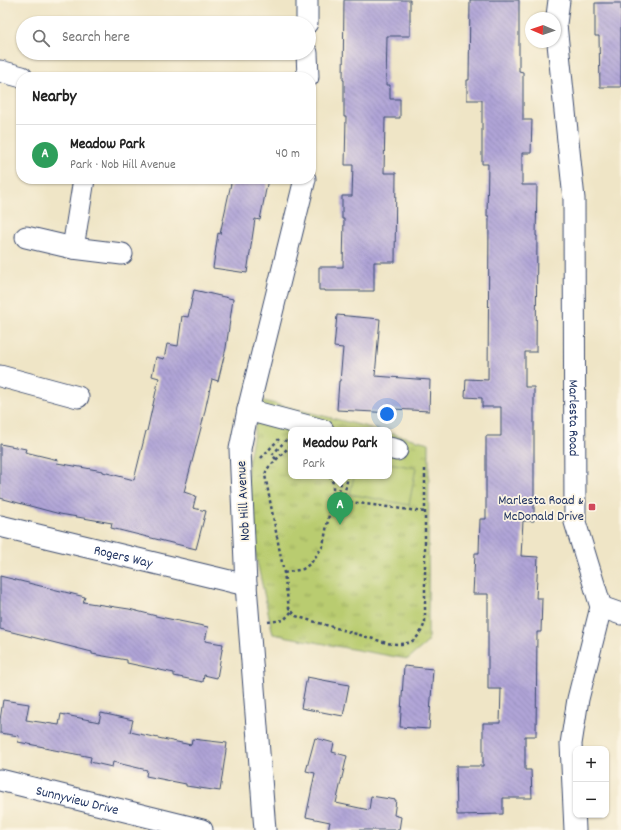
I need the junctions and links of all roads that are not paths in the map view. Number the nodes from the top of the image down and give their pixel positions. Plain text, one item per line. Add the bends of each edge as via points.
1 (307, 0) edge
2 (558, 0) edge
3 (307, 16) edge
4 (307, 60) edge
5 (0, 71) edge
6 (308, 72) edge
7 (16, 75) edge
8 (83, 184) edge
9 (303, 184) edge
10 (26, 237) dead end
11 (73, 248) junction
12 (122, 254) dead end
13 (0, 376) edge
14 (78, 397) dead end
15 (248, 410) junction
16 (312, 427) edge
17 (0, 526) edge
18 (246, 585) junction
19 (601, 607) junction
20 (621, 614) edge
21 (0, 780) edge
22 (202, 830) edge
23 (265, 830) edge
24 (574, 830) edge

1 - 3 street
2 - 19 street, Marlesta Road via 556,24 574,200 575,522
4 - 6 street
5 - 7 street
8 - 11 street
9 - 15 street, Nob Hill Avenue
10 - 11 street
11 - 12 street
13 - 14 street
15 - 16 street
15 - 18 street, Nob Hill Avenue via 240,449
17 - 18 street, Rogers Way
18 - 23 street, Nob Hill Avenue
19 - 20 street
19 - 24 street via 578,699 571,744
21 - 22 street, Sunnyview Drive

